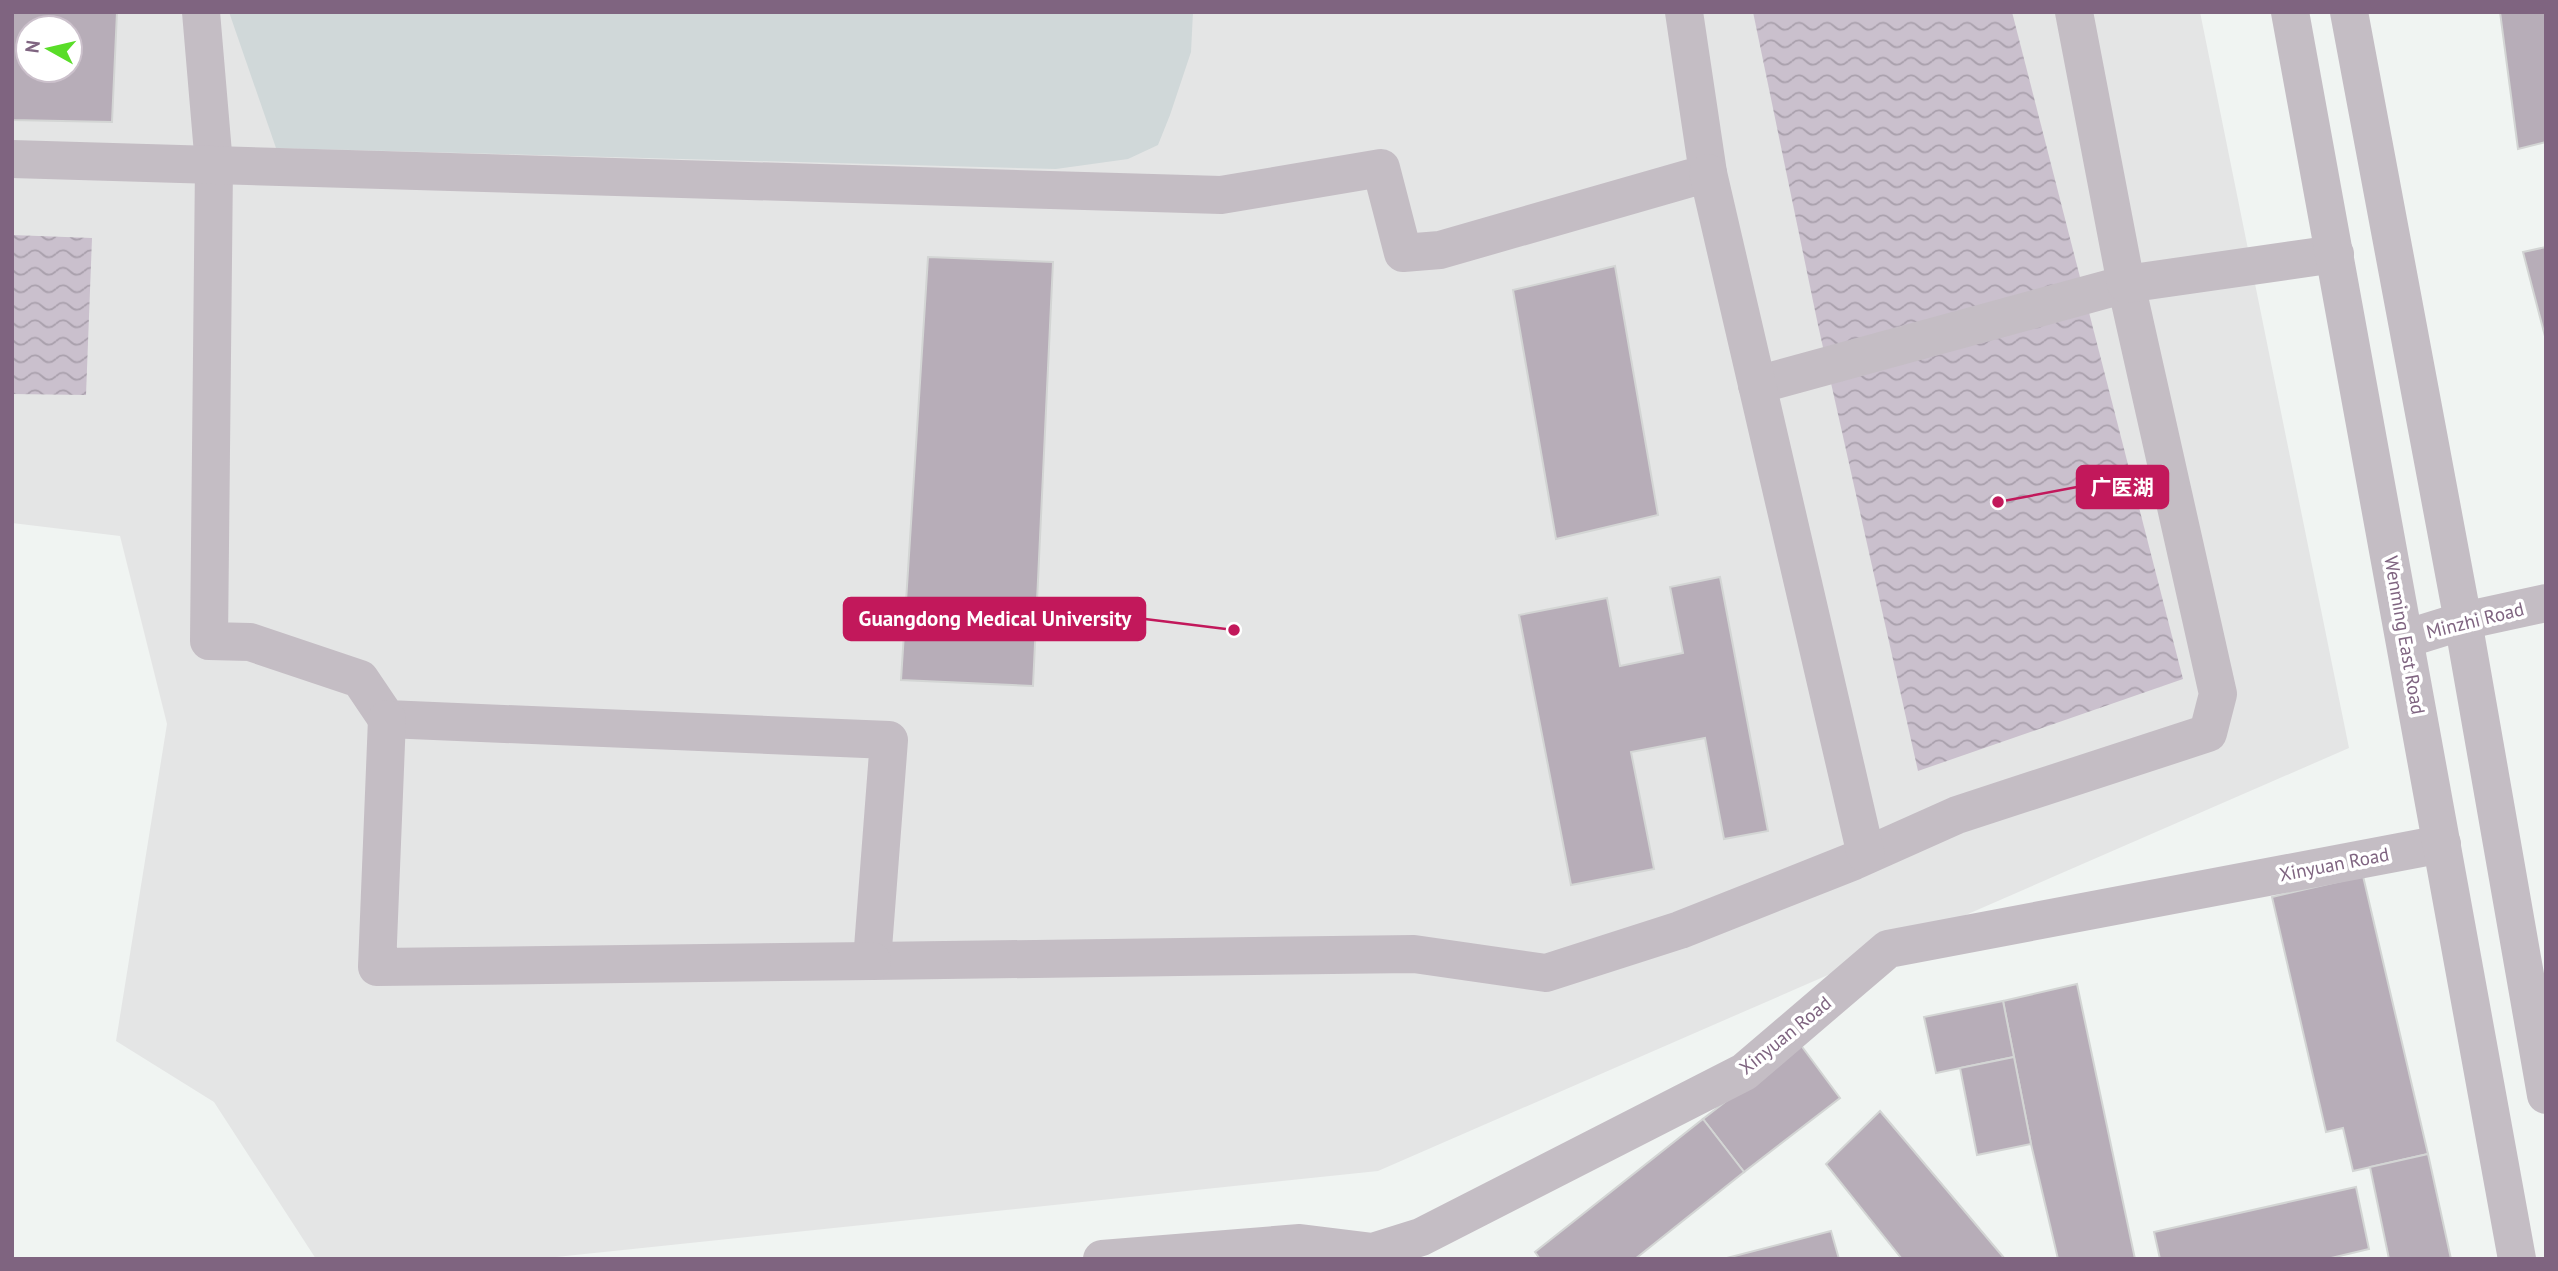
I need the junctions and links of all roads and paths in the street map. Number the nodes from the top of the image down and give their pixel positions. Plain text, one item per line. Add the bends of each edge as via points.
1 (201, 12) edge
2 (1684, 12) edge
3 (2074, 12) edge
4 (2290, 12) edge
5 (2349, 12) edge
6 (12, 159) edge
7 (214, 165) junction
8 (1708, 173) junction
9 (2335, 254) junction
10 (2126, 284) junction
11 (1757, 385) junction
12 (2546, 603) edge
13 (2463, 621) junction
14 (2406, 639) junction
15 (387, 719) junction
16 (2442, 844) junction
17 (1866, 855) junction
18 (872, 961) junction
19 (2546, 1095) edge
20 (1102, 1259) edge
21 (2517, 1259) edge

1 - 7 street
2 - 8 street
3 - 10 street
4 - 9 street, Wenming East Road
5 - 13 street
6 - 7 street
7 - 8 street via 1221,195 1381,168 1403,253 1440,250
7 - 15 street via 209,641 250,642 360,680
8 - 11 street
9 - 10 street
9 - 14 street, Wenming East Road
10 - 11 street
10 - 17 street via 2218,694 2208,733 1957,815
11 - 17 street
12 - 13 street, Minzhi Road
13 - 14 street, Minzhi Road
13 - 19 street
14 - 16 street, Wenming East Road
15 - 18 street via 889,740
15 - 18 street via 377,967
16 - 20 street, Xinyuan Road via 1888,949 1744,1072 1421,1237 1373,1252 1300,1243
16 - 21 street, Wenming East Road
17 - 18 street via 1679,930 1546,973 1413,954

